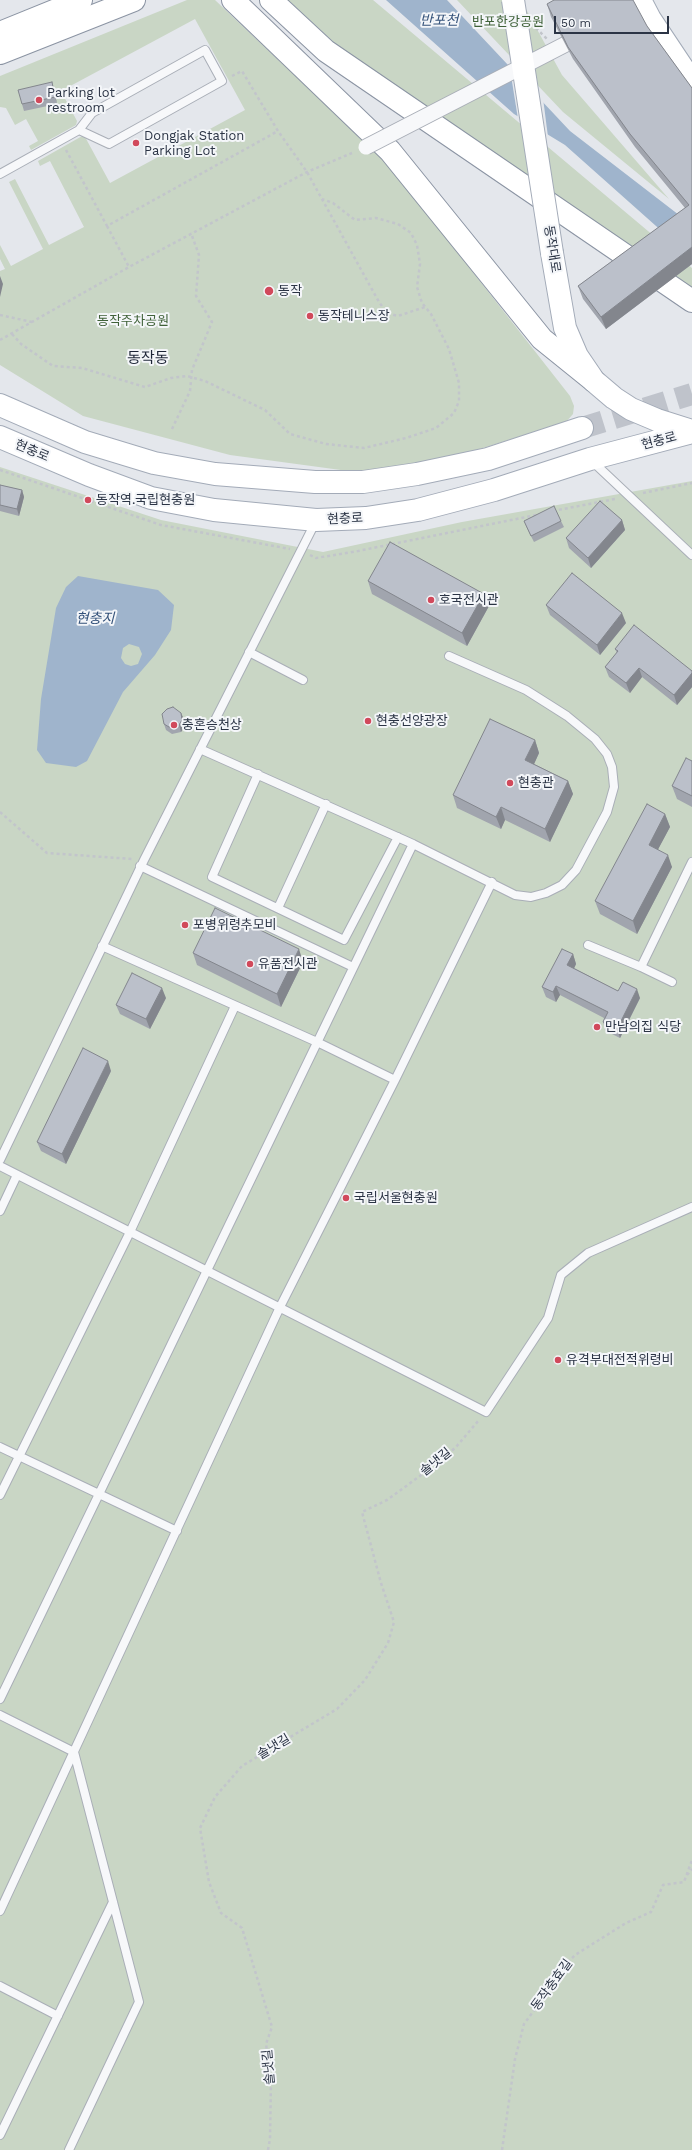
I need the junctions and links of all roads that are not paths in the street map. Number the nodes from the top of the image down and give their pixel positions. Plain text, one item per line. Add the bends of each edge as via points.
1 (72, 0) edge
2 (81, 0) edge
3 (134, 0) edge
4 (233, 0) edge
5 (271, 0) edge
6 (513, 0) edge
7 (640, 0) edge
8 (52, 12) junction
9 (0, 33) edge
10 (566, 44) edge
11 (0, 53) edge
12 (692, 82) edge
13 (79, 130) junction
14 (366, 147) road end
15 (0, 174) edge
16 (692, 301) edge
17 (594, 381) junction
18 (0, 405) edge
19 (582, 428) tunnel mouth
20 (692, 431) edge
21 (0, 437) edge
22 (590, 459) junction
23 (316, 520) junction
24 (692, 555) edge
25 (249, 652) junction
26 (449, 656) dead end
27 (303, 680) dead end
28 (200, 748) junction
29 (258, 774) junction
30 (326, 804) junction
31 (398, 837) junction
32 (413, 844) junction
33 (692, 862) edge
34 (142, 863) junction
35 (492, 882) junction
36 (278, 908) junction
37 (588, 945) dead end
38 (102, 946) junction
39 (353, 967) junction
40 (641, 967) junction
41 (672, 982) dead end
42 (235, 1006) junction
43 (317, 1042) junction
44 (395, 1080) junction
45 (0, 1160) edge
46 (0, 1166) edge
47 (18, 1175) junction
48 (692, 1206) edge
49 (0, 1211) edge
50 (130, 1232) junction
51 (207, 1271) junction
52 (280, 1307) junction
53 (0, 1447) edge
54 (19, 1456) junction
55 (99, 1494) junction
56 (0, 1495) edge
57 (177, 1531) junction
58 (0, 1699) edge
59 (0, 1714) edge
60 (74, 1752) junction
61 (113, 1902) junction
62 (0, 1912) edge
63 (0, 1986) edge
64 (58, 2016) junction
65 (0, 2136) edge
66 (68, 2150) edge

1 - 8 main road
2 - 8 main road
3 - 11 main road
4 - 17 main road via 390,151 542,339
5 - 16 main road via 326,51
6 - 17 main road, 동작대로, bridge via 565,328 577,356
7 - 12 main road
8 - 9 main road
10 - 14 street, bridge
13 - 13 lane via 109,144 222,81 205,50 92,113
13 - 15 lane
17 - 20 main road, 동작대로 via 632,409
18 - 19 main road via 85,442 154,463 215,474 316,482 363,482 417,474 480,461
20 - 22 main road, 현충로
21 - 23 main road, 현충로 via 151,498 214,510
22 - 23 main road, 현충로 via 494,490 418,510 366,518
22 - 24 lane
23 - 25 lane
25 - 27 lane
25 - 28 lane
26 - 35 lane via 526,690 567,716 595,739 607,754 612,767 614,787 608,812 576,870 562,885 531,897 515,895
28 - 29 lane
28 - 34 lane
29 - 30 lane
29 - 36 lane via 212,877
30 - 31 lane
30 - 36 lane
31 - 32 lane
31 - 36 lane via 344,940
32 - 35 lane
32 - 39 lane
33 - 40 lane
34 - 38 lane
34 - 39 lane
35 - 44 lane
37 - 40 lane
38 - 42 lane
38 - 45 lane
39 - 43 lane
40 - 41 lane
42 - 43 lane
42 - 50 lane
43 - 44 lane
43 - 51 lane
44 - 52 lane
46 - 47 lane
47 - 49 lane
47 - 50 lane
48 - 52 lane via 588,1253 562,1275 548,1318 486,1412
50 - 51 lane
50 - 54 lane
51 - 52 lane
51 - 55 lane
52 - 57 lane
53 - 54 lane
54 - 55 lane
54 - 56 lane
55 - 57 lane
55 - 58 lane
57 - 60 lane
59 - 60 lane
60 - 61 lane
60 - 62 lane
61 - 64 lane
61 - 66 lane via 139,2002
63 - 64 lane
64 - 65 lane

